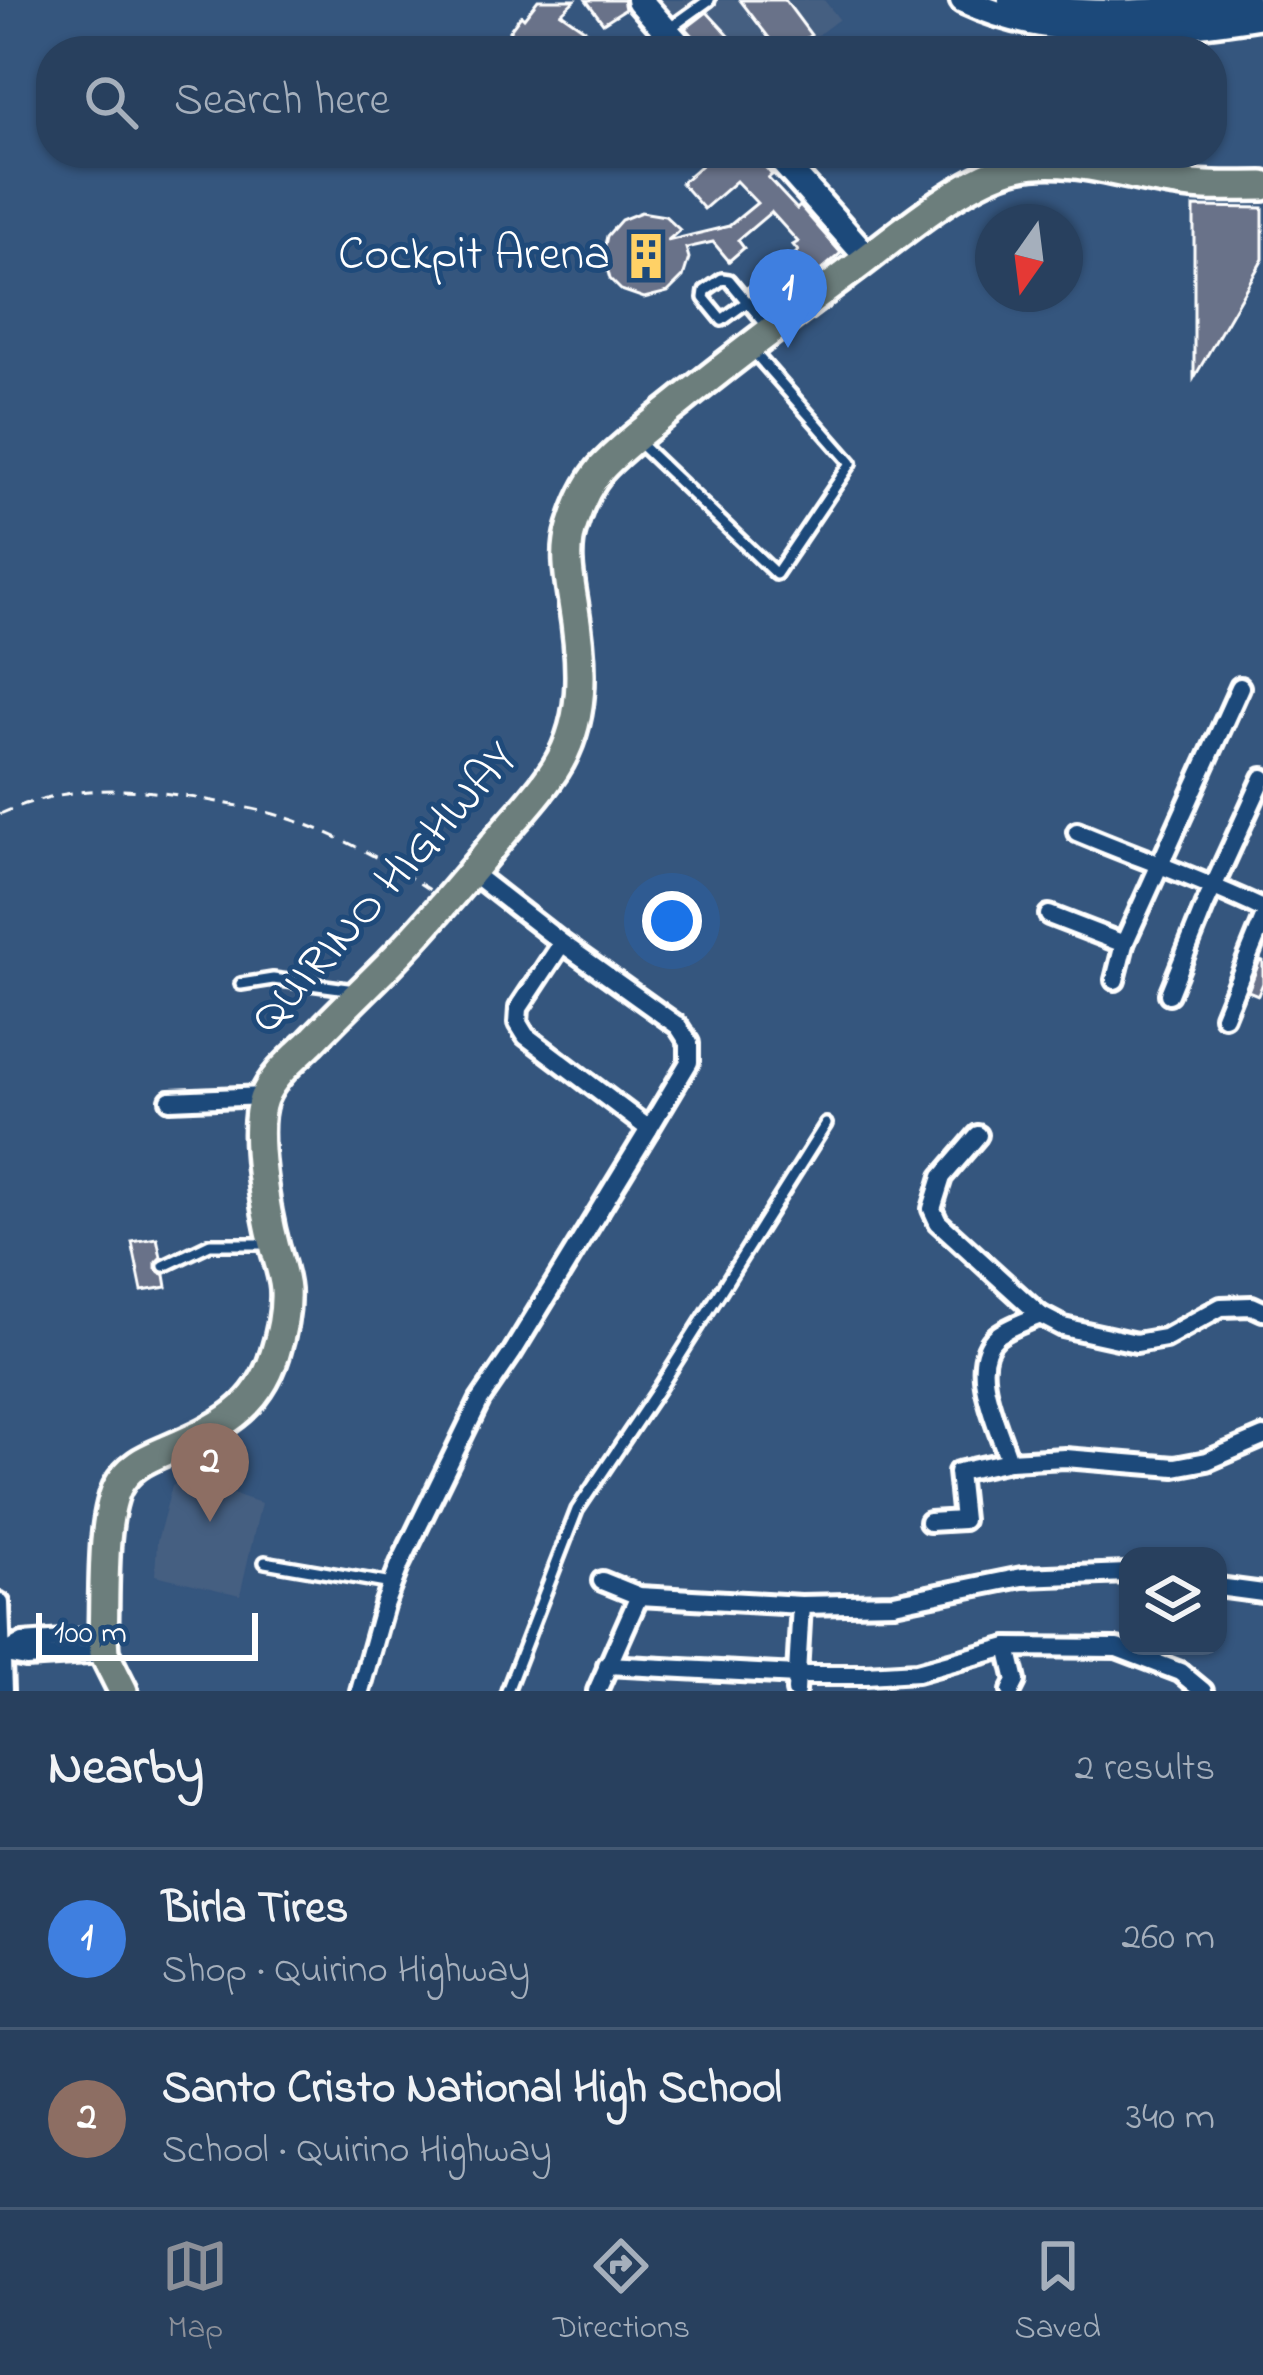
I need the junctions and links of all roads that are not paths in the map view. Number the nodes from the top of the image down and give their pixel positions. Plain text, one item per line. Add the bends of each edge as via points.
1 (638, 0) edge
2 (709, 0) edge
3 (963, 0) edge
4 (1011, 0) edge
5 (1247, 0) edge
6 (1263, 15) edge
7 (665, 31) junction
8 (670, 36) edge
9 (788, 168) edge
10 (1010, 168) edge
11 (1085, 168) edge
12 (1263, 186) edge
13 (868, 258) junction
14 (747, 302) junction
15 (760, 338) junction
16 (634, 439) junction
17 (1240, 687) dead end
18 (1263, 778) edge
19 (1077, 832) dead end
20 (1159, 866) junction
21 (471, 872) junction
22 (1215, 886) junction
23 (1263, 909) edge
24 (1048, 915) dead end
25 (1263, 920) edge
26 (562, 943) junction
27 (1124, 944) junction
28 (1115, 980) dead end
29 (241, 984) dead end
30 (361, 992) junction
31 (1169, 994) dead end
32 (1224, 1016) dead end
33 (264, 1096) junction
34 (170, 1100) dead end
35 (826, 1124) dead end
36 (649, 1129) junction
37 (978, 1136) dead end
38 (274, 1245) junction
39 (164, 1266) dead end
40 (1263, 1311) edge
41 (1040, 1315) junction
42 (1263, 1438) edge
43 (1009, 1461) junction
44 (929, 1522) dead end
45 (266, 1562) dead end
46 (1119, 1574) edge
47 (602, 1581) dead end
48 (392, 1584) junction
49 (1227, 1588) edge
50 (1263, 1593) edge
51 (639, 1596) junction
52 (0, 1604) edge
53 (801, 1605) junction
54 (103, 1645) junction
55 (1008, 1647) junction
56 (1, 1654) edge
57 (607, 1665) junction
58 (797, 1683) edge
59 (3, 1691) edge
60 (123, 1691) edge
61 (360, 1691) edge
62 (507, 1691) edge
63 (597, 1691) edge
64 (1011, 1691) edge
65 (1203, 1691) edge

1 - 7 main road
2 - 7 lane
3 - 6 main road via 1059,28
4 - 5 main road via 1113,11
7 - 8 main road
9 - 13 main road
10 - 13 main road, QUIRINO HIGHWAY via 965,189
11 - 12 main road, QUIRINO HIGHWAY via 1178,184
13 - 15 main road, QUIRINO HIGHWAY
14 - 14 lane via 722,320 705,291 729,280
14 - 15 lane
15 - 16 main road, QUIRINO HIGHWAY
15 - 16 lane via 851,463 776,574
16 - 21 main road, QUIRINO HIGHWAY via 599,471 568,537 580,667 574,731 551,776
17 - 20 street
18 - 22 street
19 - 20 street
20 - 22 street
20 - 27 street
21 - 26 street
21 - 30 main road, QUIRINO HIGHWAY
22 - 23 street
22 - 31 street
24 - 27 street
25 - 32 street
26 - 36 street via 678,1026 689,1043 689,1061
26 - 36 street via 519,1007 518,1024
27 - 28 street
29 - 30 lane via 273,979
30 - 33 main road, QUIRINO HIGHWAY
33 - 34 street
33 - 38 main road, QUIRINO HIGHWAY via 257,1137
35 - 62 lane via 577,1510
36 - 48 street via 480,1400
37 - 41 street via 942,1178 932,1208
38 - 39 lane via 210,1244
38 - 54 main road, QUIRINO HIGHWAY via 284,1306 265,1380 244,1409 139,1462 118,1486 107,1536
40 - 41 street via 1221,1307 1165,1338 1136,1343
41 - 43 street via 998,1335 983,1354
42 - 43 street via 1175,1468
43 - 44 street via 958,1472 963,1520
45 - 48 lane
46 - 53 street via 1022,1576 894,1603
47 - 51 street
48 - 61 street
49 - 50 street
51 - 53 street
51 - 57 street
52 - 56 street
53 - 58 street
54 - 56 street via 23,1643
54 - 60 main road, QUIRINO HIGHWAY
55 - 58 street via 917,1672
55 - 64 street
55 - 65 street via 1117,1648 1180,1672
56 - 59 street
57 - 58 street
57 - 63 street

